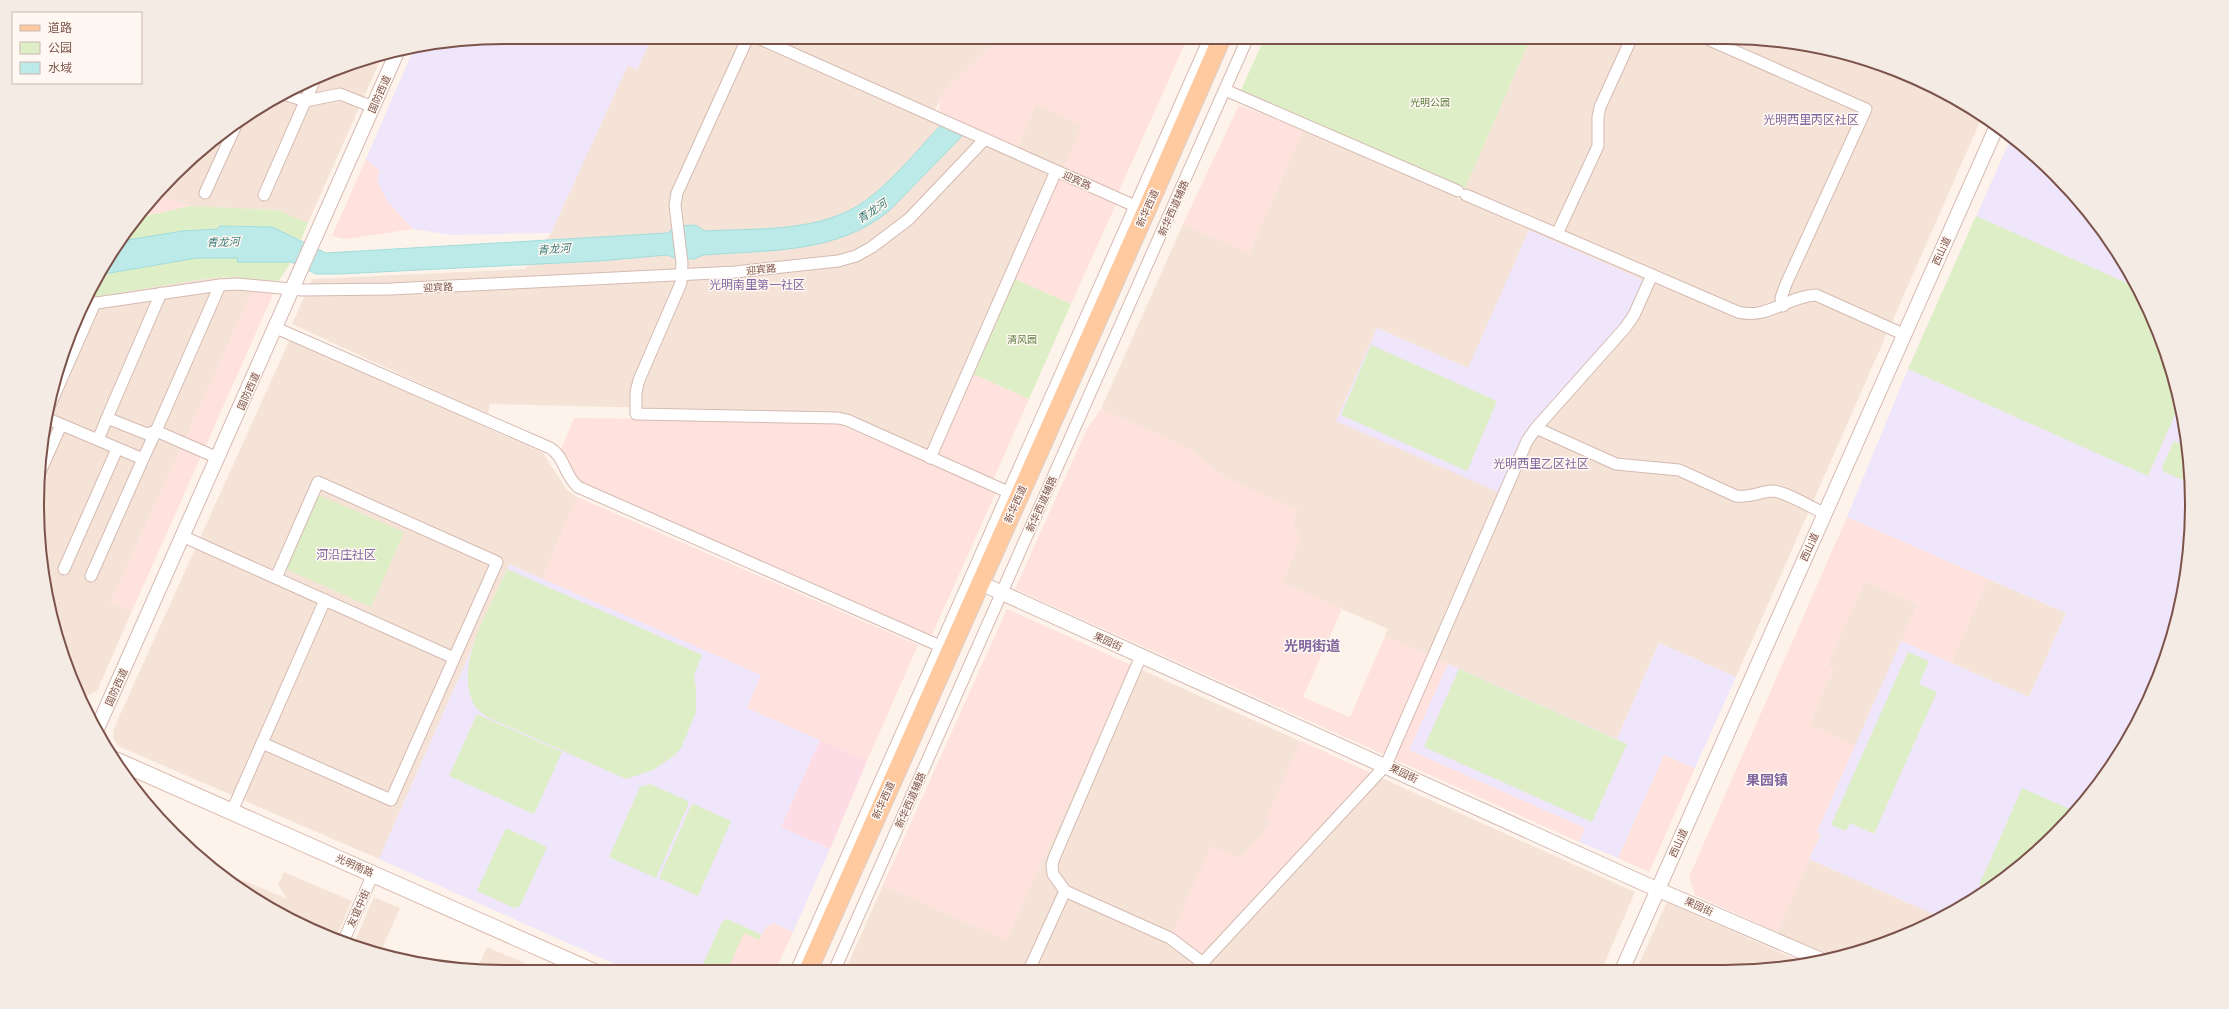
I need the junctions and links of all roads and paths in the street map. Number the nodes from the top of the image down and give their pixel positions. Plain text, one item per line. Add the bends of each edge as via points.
1 (745, 44) edge
2 (772, 44) edge
3 (1207, 44) edge
4 (1219, 44) edge
5 (1230, 44) edge
6 (1245, 44) edge
7 (1629, 44) edge
8 (1720, 44) edge
9 (395, 58) edge
10 (312, 86) edge
11 (1225, 90) junction
12 (291, 96) edge
13 (306, 101) junction
14 (373, 107) junction
15 (1994, 132) edge
16 (232, 133) edge
17 (980, 137) junction
18 (1056, 171) junction
19 (205, 193) dead end
20 (264, 195) dead end
21 (1136, 206) junction
22 (1557, 234) junction
23 (682, 268) junction
24 (1652, 275) junction
25 (220, 285) junction
26 (298, 286) junction
27 (161, 293) junction
28 (95, 303) junction
29 (90, 304) edge
30 (1783, 306) junction
31 (276, 328) junction
32 (1903, 334) junction
33 (62, 378) edge
34 (107, 418) junction
35 (52, 421) edge
36 (61, 425) junction
37 (1536, 428) junction
38 (156, 431) junction
39 (98, 440) junction
40 (117, 449) junction
41 (47, 457) edge
42 (218, 458) junction
43 (930, 458) junction
44 (143, 459) junction
45 (1008, 492) junction
46 (1824, 514) junction
47 (182, 536) junction
48 (64, 568) dead end
49 (91, 576) dead end
50 (276, 578) junction
51 (995, 590) junction
52 (325, 600) junction
53 (940, 646) junction
54 (1141, 656) junction
55 (454, 658) junction
56 (99, 723) edge
57 (262, 743) junction
58 (125, 764) edge
59 (1386, 765) junction
60 (232, 811) junction
61 (373, 874) junction
62 (1658, 889) junction
63 (1065, 891) junction
64 (345, 937) edge
65 (1813, 956) edge
66 (578, 965) edge
67 (799, 965) edge
68 (811, 965) edge
69 (823, 965) edge
70 (837, 965) edge
71 (1031, 965) edge
72 (1199, 965) edge
73 (1201, 965) edge
74 (1624, 965) edge

1 - 23 street via 677,193 675,204
2 - 17 street
3 - 21 street
4 - 68 main road, 新华西道
5 - 51 main road, 新华西道
6 - 11 street, 新华西道辅路
7 - 22 street via 1600,107 1598,146
8 - 30 street via 1866,109 1786,284 1781,298
9 - 14 street, 国防西道
10 - 13 street
11 - 22 street
11 - 51 street, 新华西道辅路
12 - 13 street
13 - 14 street via 340,94
13 - 20 street
14 - 26 street, 国防西道 via 316,237
15 - 32 street, 西山道
16 - 19 street
17 - 18 street, 迎宾路
17 - 23 street, 迎宾路 via 909,219 856,256 838,261 735,272
18 - 21 street, 迎宾路
18 - 43 street
21 - 45 street
22 - 24 street
23 - 26 street, 迎宾路 via 391,289
23 - 43 street via 681,283 639,380 636,414 838,418
24 - 30 street via 1750,315
24 - 37 street via 1626,328
25 - 26 street, 迎宾路
25 - 27 street, 迎宾路
25 - 38 street
26 - 31 street, 国防西道
27 - 28 street, 迎宾路
27 - 34 street
28 - 29 street, 迎宾路
28 - 33 street
30 - 32 street via 1805,296 1816,295
31 - 42 street, 国防西道
31 - 53 street via 558,452 569,480 578,487
32 - 46 street, 西山道
34 - 38 street via 147,434
34 - 39 street
35 - 36 street
36 - 39 street
36 - 41 street
37 - 46 street via 1616,464 1679,470 1744,498 1773,491
37 - 59 street via 1527,441
38 - 42 street
38 - 44 street
39 - 40 street
40 - 44 street
40 - 48 street
42 - 47 street, 国防西道
43 - 45 street
44 - 49 street
45 - 53 street
46 - 62 street, 西山道
47 - 50 street
47 - 56 street, 国防西道
50 - 52 street
50 - 55 street via 318,482 497,562
51 - 54 street, 果园街
51 - 69 main road, 新华西道
51 - 70 street, 新华西道辅路
52 - 55 street
52 - 57 street
53 - 67 street
54 - 59 street, 果园街
54 - 63 street via 1052,865 1052,874
55 - 57 street via 391,800
57 - 60 street
58 - 60 main road, 光明南路
59 - 62 street, 果园街
59 - 73 street
60 - 61 main road, 光明南路
61 - 64 street, 友谊中街
61 - 66 main road, 光明南路
62 - 65 street, 果园街
62 - 74 street, 西山道
63 - 71 street
63 - 72 street via 1170,938

